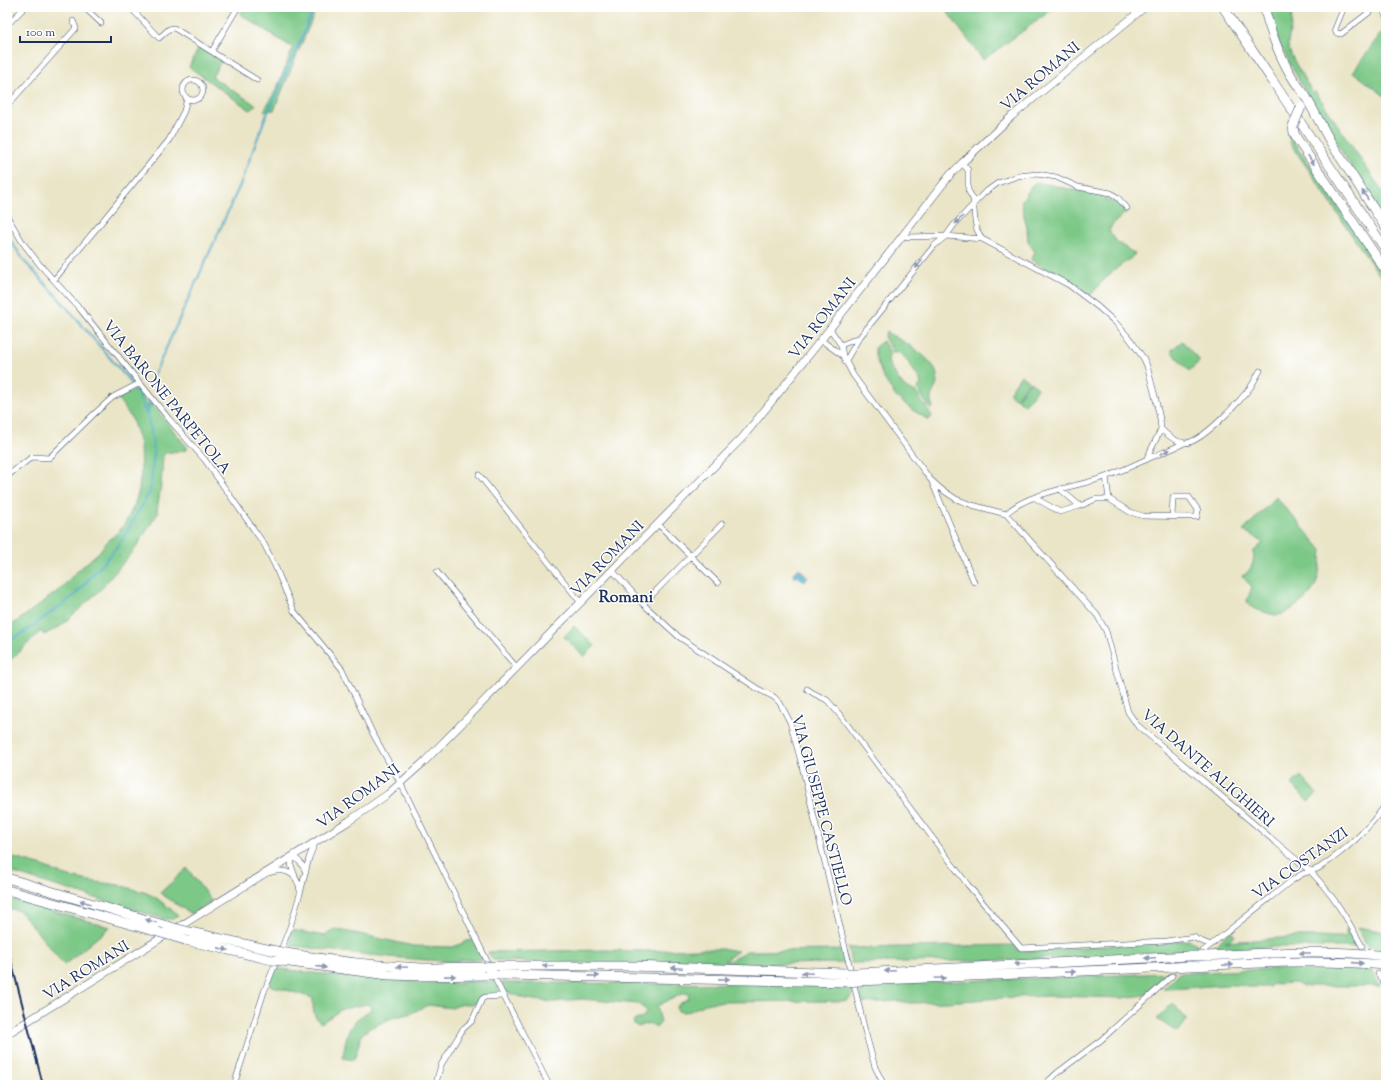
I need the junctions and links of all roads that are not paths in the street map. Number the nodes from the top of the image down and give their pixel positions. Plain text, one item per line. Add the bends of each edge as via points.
1 (25, 7) edge
2 (84, 7) edge
3 (130, 7) edge
4 (238, 7) edge
5 (1145, 7) edge
6 (1222, 7) edge
7 (1264, 7) edge
8 (1344, 7) edge
9 (1376, 7) edge
10 (1382, 7) edge
11 (1386, 17) edge
12 (73, 21) dead end
13 (101, 23) dead end
14 (7, 25) edge
15 (212, 52) junction
16 (257, 80) dead end
17 (1298, 87) junction
18 (187, 98) junction
19 (7, 106) edge
20 (962, 163) junction
21 (974, 205) junction
22 (1127, 208) dead end
23 (7, 216) edge
24 (1386, 228) edge
25 (904, 235) junction
26 (946, 236) junction
27 (982, 239) junction
28 (1386, 250) edge
29 (1386, 271) edge
30 (54, 280) junction
31 (830, 329) junction
32 (859, 338) junction
33 (821, 340) junction
34 (841, 345) junction
35 (843, 356) junction
36 (846, 362) junction
37 (1260, 371) dead end
38 (140, 383) junction
39 (1161, 429) junction
40 (1184, 443) junction
41 (1146, 460) junction
42 (479, 475) dead end
43 (7, 476) edge
44 (1106, 477) junction
45 (930, 478) junction
46 (1060, 489) junction
47 (1035, 498) junction
48 (1109, 499) junction
49 (1080, 506) junction
50 (1006, 514) junction
51 (1172, 517) junction
52 (658, 524) junction
53 (722, 524) dead end
54 (689, 556) junction
55 (612, 570) junction
56 (437, 572) dead end
57 (974, 582) dead end
58 (718, 583) dead end
59 (581, 603) junction
60 (643, 604) junction
61 (517, 668) junction
62 (807, 688) dead end
63 (400, 784) junction
64 (1386, 804) edge
65 (315, 842) junction
66 (293, 856) junction
67 (306, 872) junction
68 (1311, 872) junction
69 (263, 875) junction
70 (7, 878) edge
71 (297, 878) junction
72 (7, 890) edge
73 (300, 894) junction
74 (187, 936) junction
75 (1211, 945) junction
76 (1362, 946) dead end
77 (1204, 953) junction
78 (1386, 956) edge
79 (284, 957) junction
80 (1386, 965) edge
81 (1173, 971) junction
82 (1378, 974) dead end
83 (858, 977) junction
84 (847, 978) junction
85 (1386, 987) edge
86 (504, 996) junction
87 (7, 1034) edge
88 (234, 1085) edge
89 (437, 1085) edge
90 (549, 1085) edge
91 (884, 1085) edge
92 (1044, 1085) edge

1 - 14 street
2 - 13 street
3 - 15 street via 159,38 174,28
4 - 15 street
5 - 20 street, VIA ROMANI via 1012,116
6 - 28 highway
7 - 17 highway via 1274,41
8 - 9 street via 1335,29 1338,34
10 - 11 street
12 - 19 street via 76,28
15 - 16 street
24 -> 17 highway
17 -> 29 highway, bridge via 1302,99 1294,133
18 - 18 street via 193,100 201,95 203,89 197,80 185,83 183,93
18 - 30 street via 181,118 169,140
20 - 21 street via 968,170 967,185
20 - 25 street, VIA ROMANI
21 - 22 street via 984,193 998,183 1018,176 1037,174 1111,193
21 -> 26 street
21 - 27 street via 976,226
23 - 30 street, VIA BARONE PARPETOLA via 23,242
25 - 26 street
25 - 31 street, VIA ROMANI
26 - 27 street
26 -> 32 street via 934,246
27 - 39 street via 1069,285 1115,322 1130,339 1147,366
30 - 38 street, VIA BARONE PARPETOLA
31 - 33 street, VIA ROMANI
31 - 34 street
32 - 34 street
32 - 36 street
33 - 35 street
33 - 52 street, VIA ROMANI via 743,438
34 - 35 street
35 - 36 street
36 - 45 street
37 - 40 street via 1252,385 1215,424 1195,440
38 - 43 street via 113,397 49,458 32,457
38 - 63 street, VIA BARONE PARPETOLA via 205,460 256,533 275,566 298,617 342,669
39 - 40 street via 1168,436
39 - 41 street
41 -> 40 street
41 - 44 street
42 - 59 street
44 - 46 street
44 - 48 street
45 - 50 street via 956,499
45 - 57 street
46 - 47 street
46 - 49 street
47 - 49 street via 1060,512
47 - 50 street via 1018,504
48 - 49 street via 1096,499
48 - 51 street via 1130,512 1143,516
50 - 68 street, VIA DANTE ALIGHIERI via 1097,615 1106,631 1128,712 1137,725
51 - 51 street via 1197,518 1198,510 1189,497 1172,497
52 - 54 street
52 - 55 street, VIA ROMANI
53 - 54 street
54 - 58 street
54 - 60 street
55 - 59 street, VIA ROMANI
55 - 60 street, VIA GIUSEPPE CASTIELLO
56 - 61 street
59 - 61 street, VIA ROMANI
60 - 91 street, VIA GIUSEPPE CASTIELLO via 679,637 774,697 790,722 865,1031
61 - 63 street, VIA ROMANI
62 - 75 street via 827,700 840,715 968,884 1021,948 1166,941 1194,937
63 - 65 street, VIA ROMANI via 375,804
63 - 86 street, VIA BARONE PARPETOLA
64 - 68 street, VIA COSTANZI via 1353,842
65 - 66 street, VIA ROMANI
65 - 67 street
66 - 67 street
66 - 69 street, VIA ROMANI
66 - 71 street via 292,865
67 - 73 street
68 - 75 street, VIA COSTANZI via 1291,881
68 - 76 street, VIA DANTE ALIGHIERI via 1333,897
69 - 71 street via 284,871
69 - 87 street, VIA ROMANI
74 -> 70 highway, bridge via 167,926
71 - 73 street
72 - 74 highway, bridge via 158,932
73 - 88 street via 264,992
74 - 79 highway, bridge
75 - 77 street, VIA COSTANZI
78 -> 77 highway via 1349,953
77 -> 83 highway, bridge
84 -> 79 highway, bridge via 631,966 423,968
79 -> 84 highway, bridge via 388,975
81 -> 80 highway, bridge via 1189,966 1320,961
83 -> 81 highway
81 - 92 street via 1102,1040 1056,1073
82 - 85 street
83 - 84 highway, bridge
86 - 89 street via 482,998 472,1021 463,1029 442,1065
86 - 90 street, VIA BARONE PARPETOLA

